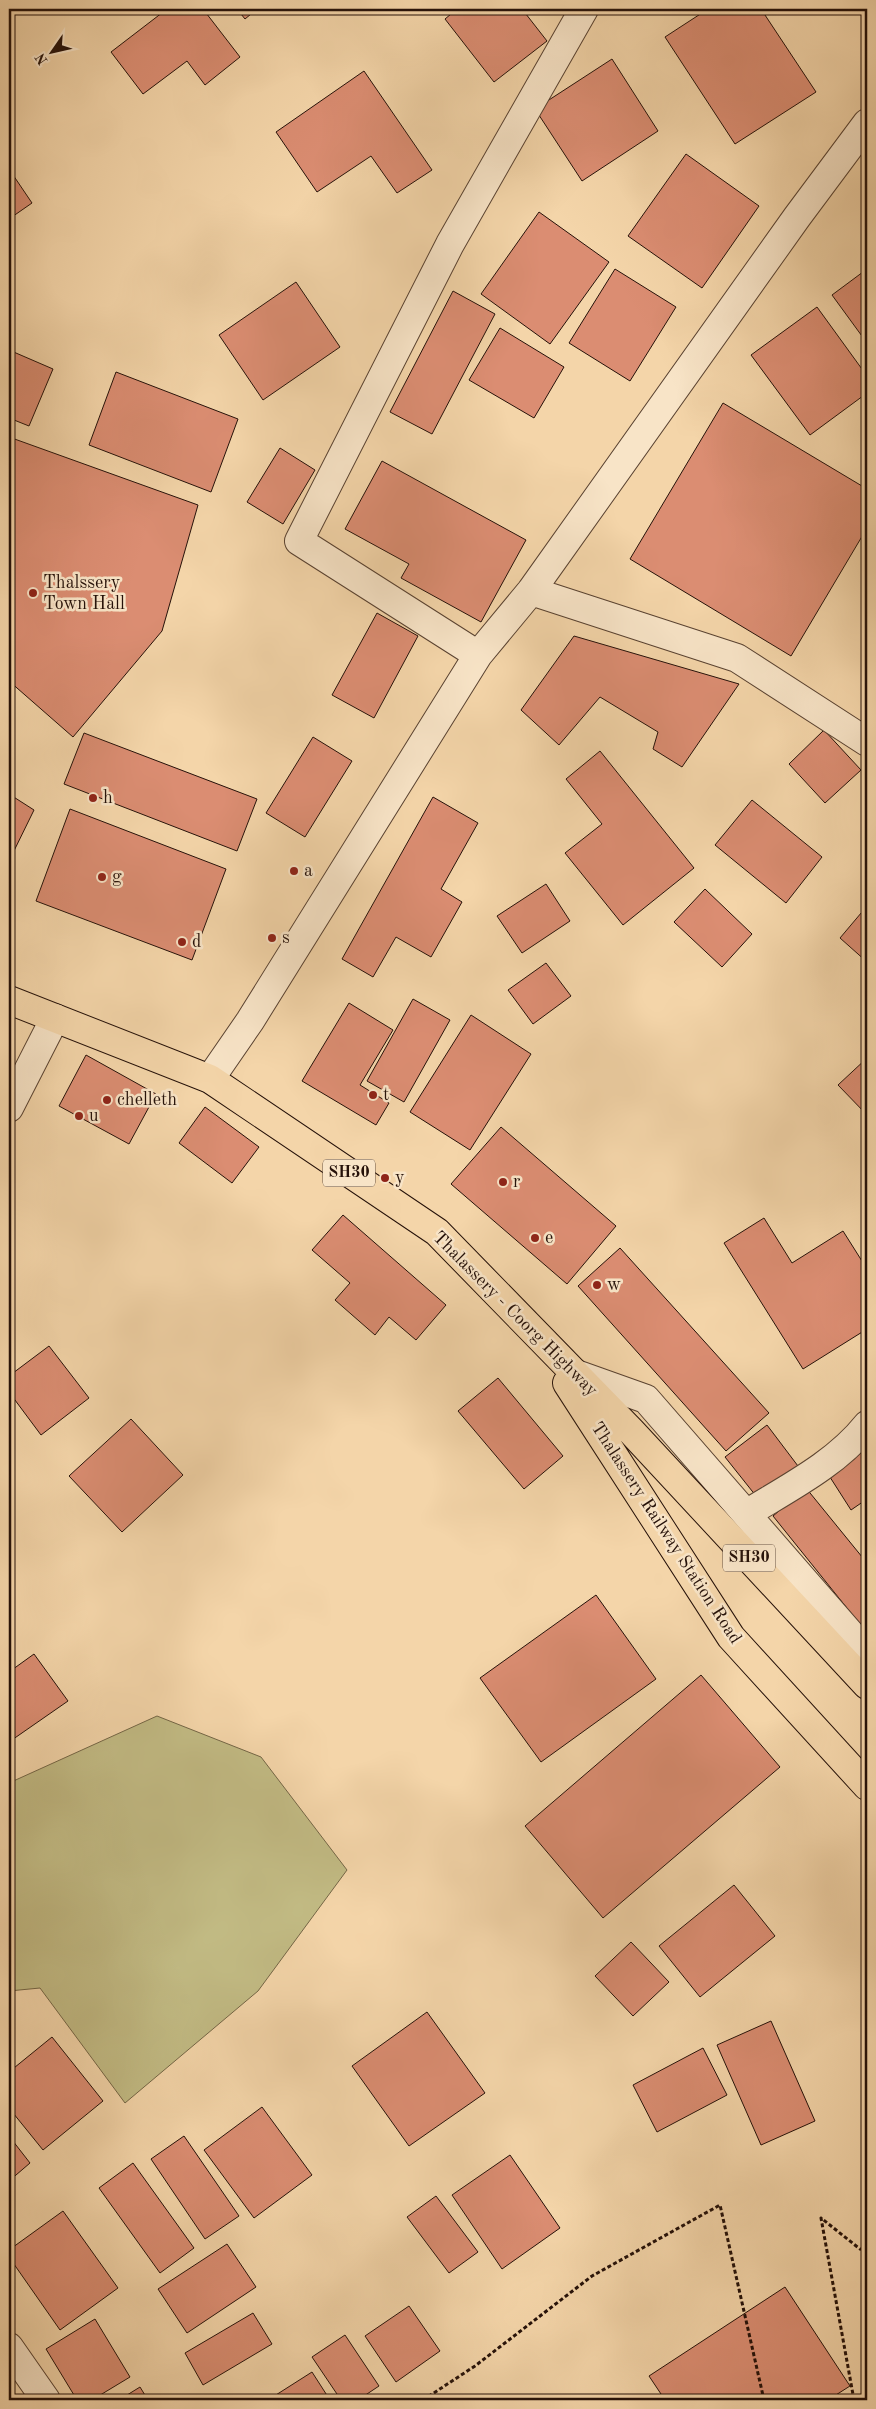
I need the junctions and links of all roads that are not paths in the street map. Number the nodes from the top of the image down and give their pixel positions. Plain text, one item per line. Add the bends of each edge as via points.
1 (584, 9) edge
2 (867, 123) edge
3 (531, 591) junction
4 (478, 655) junction
5 (867, 742) edge
6 (9, 1000) edge
7 (55, 1018) junction
8 (210, 1079) junction
9 (9, 1108) edge
10 (538, 1338) junction
11 (574, 1373) junction
12 (867, 1425) edge
13 (746, 1514) junction
14 (867, 1653) edge
15 (867, 1685) edge
16 (867, 1786) edge
17 (9, 2347) edge
18 (46, 2400) edge

1 - 4 street via 450,244 299,541
2 - 3 street
3 - 4 street
3 - 5 street via 737,658
4 - 8 street via 255,1013
6 - 7 main road, Thalassery - Coorg Highway / SH30
7 - 8 main road, Thalassery - Coorg Highway / SH30
7 - 9 street
8 - 10 main road, Thalassery - Coorg Highway / SH30 via 437,1232
10 - 11 main road, Thalassery - Coorg Highway / SH30
10 - 16 main road, Thalassery Railway Station Road via 731,1637
11 - 13 street via 646,1400
11 - 15 main road, Thalassery - Coorg Highway / SH30 via 632,1431
12 - 13 street via 854,1442
13 - 14 street
17 - 18 street

